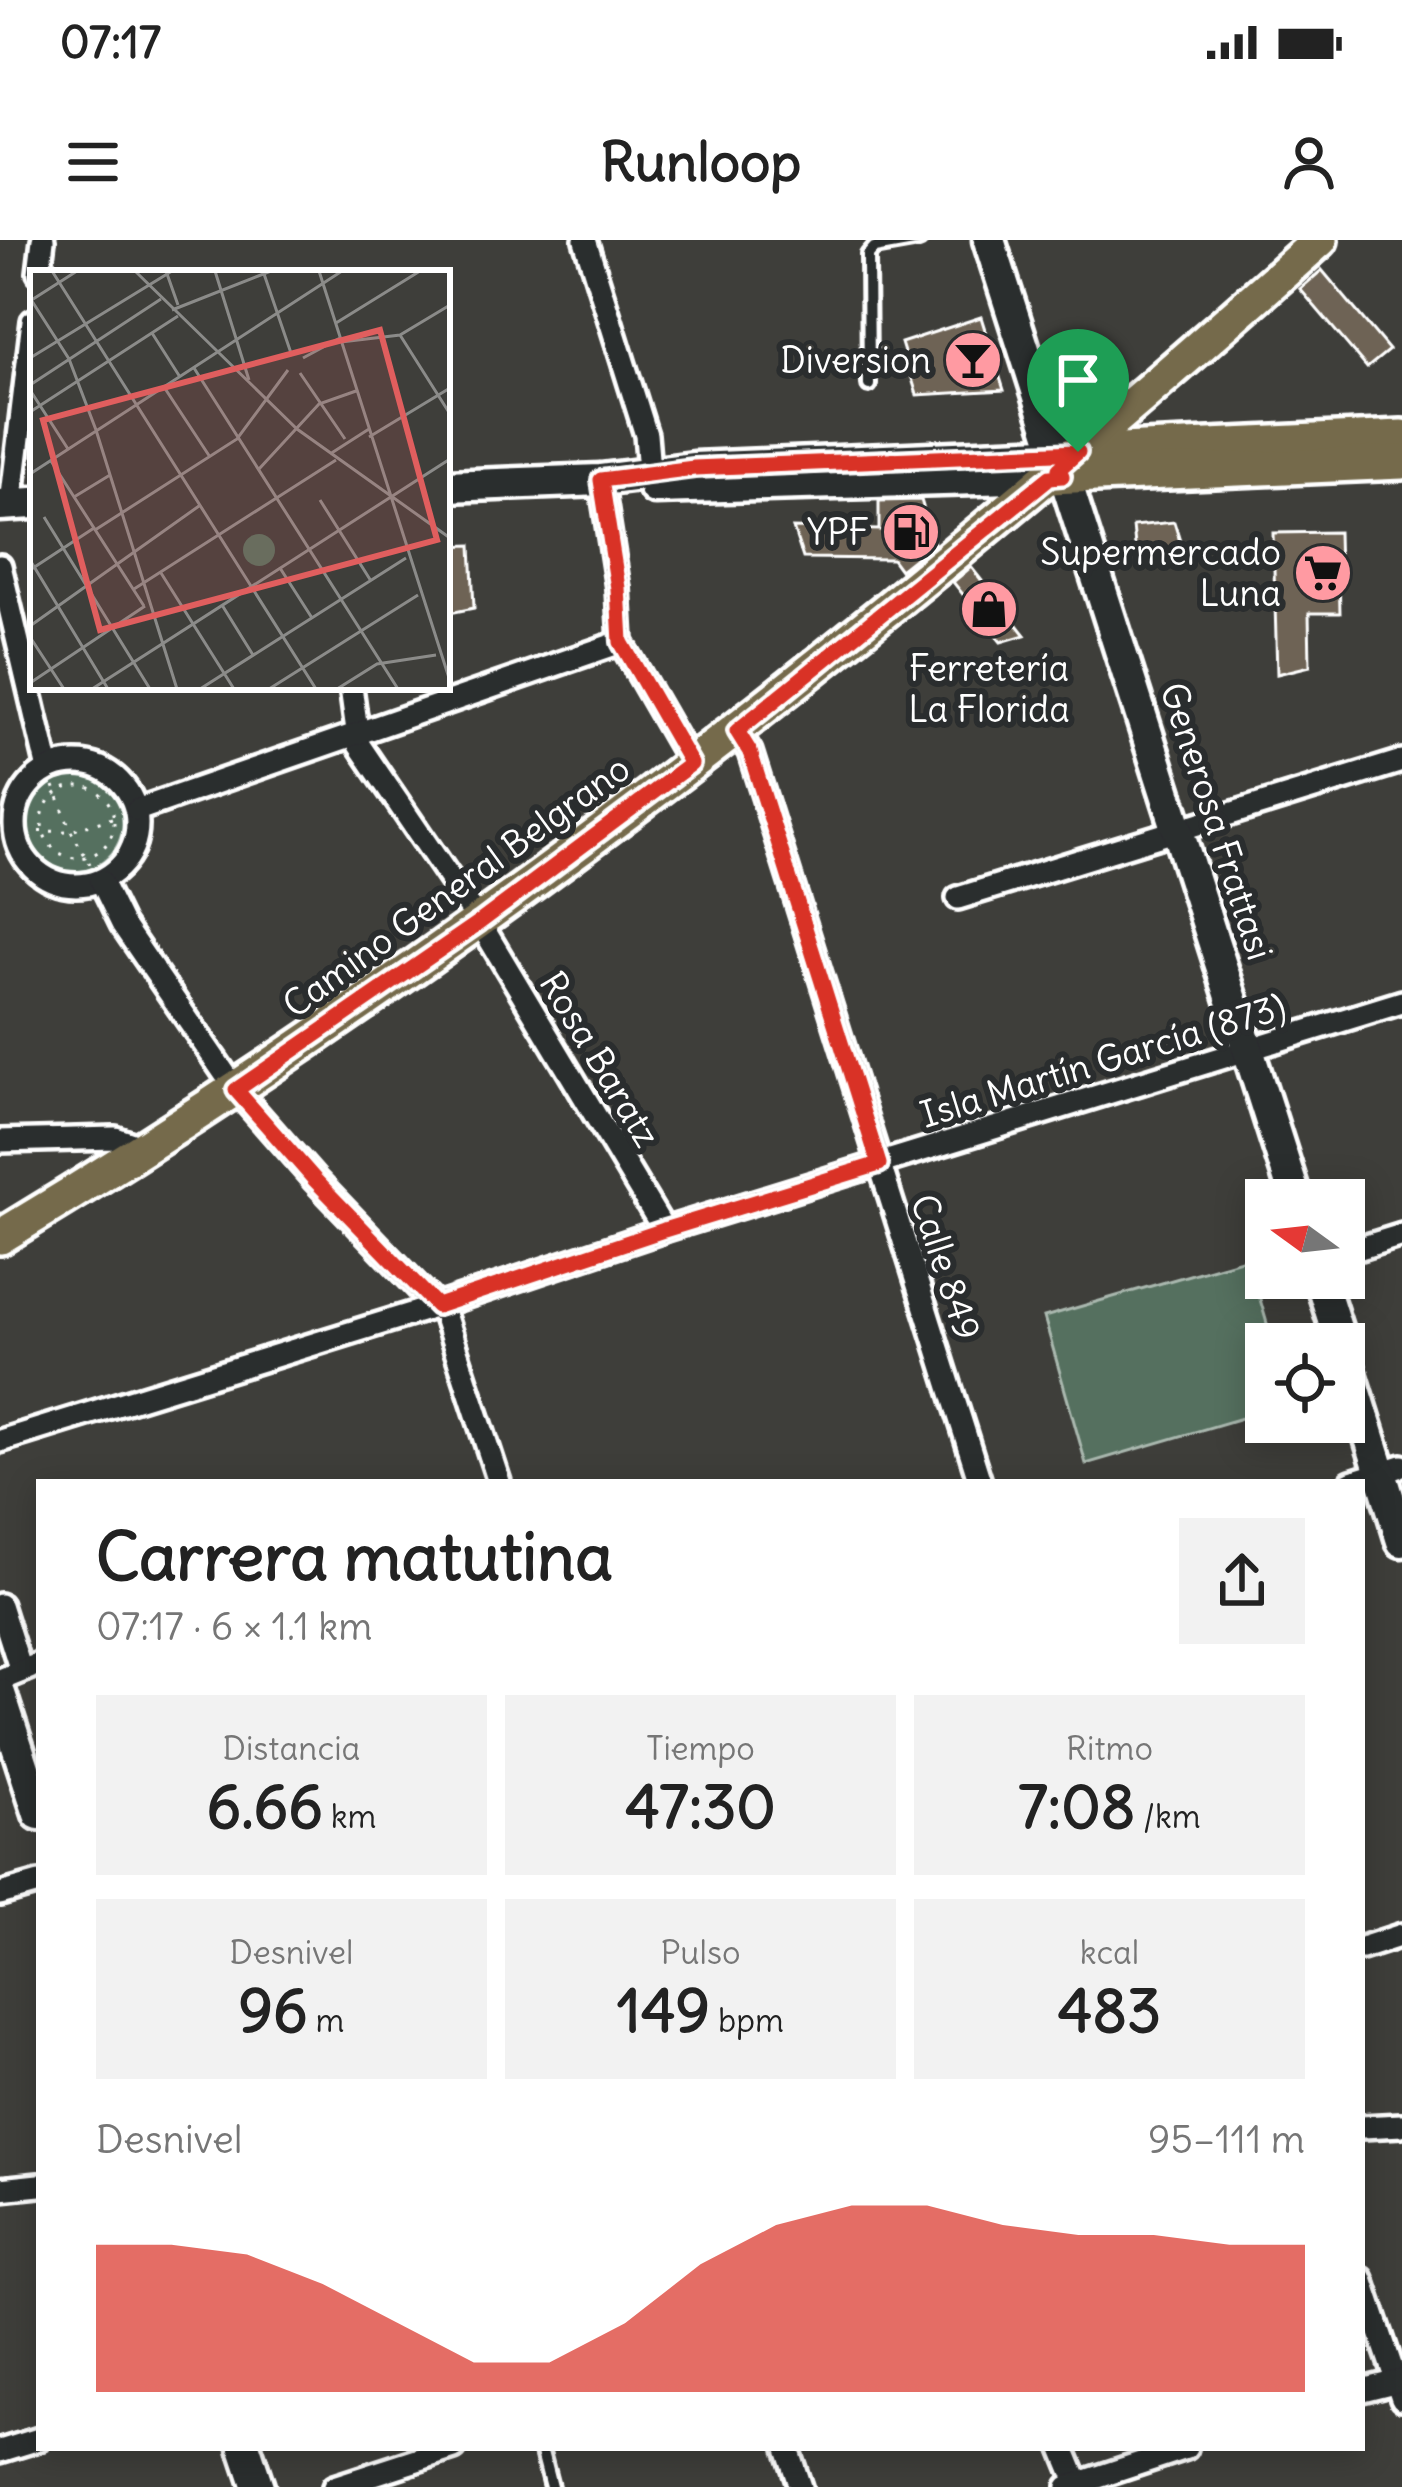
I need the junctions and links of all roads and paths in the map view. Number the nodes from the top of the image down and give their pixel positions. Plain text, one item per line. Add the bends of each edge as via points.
1 (43, 240) edge
2 (585, 240) edge
3 (920, 240) edge
4 (989, 240) edge
5 (1320, 240) edge
6 (39, 270) edge
7 (30, 350) edge
8 (869, 385) dead end
9 (1402, 437) edge
10 (1402, 462) edge
11 (1060, 465) junction
12 (601, 480) junction
13 (651, 480) junction
14 (450, 486) edge
15 (14, 504) edge
16 (0, 566) edge
17 (621, 642) junction
18 (351, 690) edge
19 (737, 731) junction
20 (355, 733) junction
21 (1402, 761) edge
22 (691, 764) junction
23 (48, 770) junction
24 (57, 794) junction
25 (136, 810) junction
26 (113, 818) junction
27 (1181, 830) junction
28 (44, 831) junction
29 (71, 831) junction
30 (8, 832) edge
31 (86, 857) junction
32 (100, 881) junction
33 (958, 898) dead end
34 (480, 922) junction
35 (1402, 1002) edge
36 (1250, 1049) junction
37 (236, 1090) junction
38 (0, 1141) edge
39 (146, 1150) junction
40 (879, 1164) junction
41 (1290, 1179) edge
42 (664, 1230) junction
43 (1402, 1235) edge
44 (0, 1237) edge
45 (1365, 1246) edge
46 (437, 1306) junction
47 (1365, 1428) edge
48 (0, 1441) edge
49 (1378, 1473) edge
50 (499, 1479) edge
51 (979, 1479) edge
52 (1402, 1541) edge
53 (0, 1605) edge
54 (15, 1677) edge
55 (36, 1797) edge
56 (36, 1884) edge
57 (0, 1894) edge
58 (1402, 1935) edge
59 (1365, 1947) edge
60 (1402, 2125) edge
61 (1365, 2127) edge
62 (36, 2185) edge
63 (0, 2189) edge
64 (1365, 2287) edge
65 (1400, 2386) edge
66 (1365, 2390) edge
67 (36, 2439) edge
68 (0, 2451) edge
69 (246, 2451) edge
70 (445, 2451) edge
71 (542, 2451) edge
72 (788, 2451) edge
73 (1064, 2451) edge
74 (1177, 2451) edge
75 (1075, 2486) edge
76 (259, 2487) edge
77 (334, 2487) edge
78 (551, 2487) edge
79 (800, 2487) edge

1 - 6 street
2 - 13 street via 646,435
3 - 8 lane via 868,255
4 - 11 main road, Generosa Frattasi
5 - 11 main road, Camino General Belgrano
7 - 15 street
9 - 11 main road
10 - 11 main road
11 - 13 main road
11 - 19 main road, Camino General Belgrano
11 - 27 main road, Generosa Frattasi
12 - 13 main road
12 - 14 main road
12 - 17 street
16 - 23 street
17 - 20 street
17 - 22 street
18 - 20 street
19 - 22 main road, Camino General Belgrano
19 - 40 street, Calle 849
20 - 25 street
20 - 34 street, Rosa Baratz
21 - 27 street
22 - 34 main road, Camino General Belgrano
23 - 24 path
23 - 25 street via 65,763 102,768 118,778
23 - 30 street via 26,789
24 - 26 path via 92,789
24 - 28 path via 44,812
24 - 29 path
25 - 26 path
25 - 32 street via 131,852
26 - 29 path
26 - 31 path via 109,841
27 - 33 street
27 - 36 main road, Generosa Frattasi
28 - 29 path
28 - 30 path
28 - 31 path via 58,852
29 - 31 path
30 - 32 street via 46,878
31 - 32 path
32 - 37 street
34 - 37 main road, Camino General Belgrano
34 - 42 street, Rosa Baratz
35 - 36 street, Isla Martín García (873)
36 - 40 street, Isla Martín García (873)
36 - 41 main road, Generosa Frattasi
37 - 39 main road, Camino General Belgrano
37 - 46 street
38 - 39 street via 115,1138
39 - 44 main road, Camino General Belgrano
40 - 42 street, Isla Martín García (873)
40 - 51 street, Calle 849
42 - 46 street, Isla Martín García (873)
43 - 45 street
46 - 48 street, Isla Martín García (873)
46 - 50 street
47 - 49 main road
49 - 52 main road
53 - 54 street
54 - 55 main road
56 - 57 street
58 - 59 street
60 - 61 street
62 - 63 street
64 - 65 street
65 - 66 street
67 - 68 street
69 - 76 main road
70 - 77 street
71 - 78 lane
72 - 79 street
73 - 75 street
74 - 75 street

